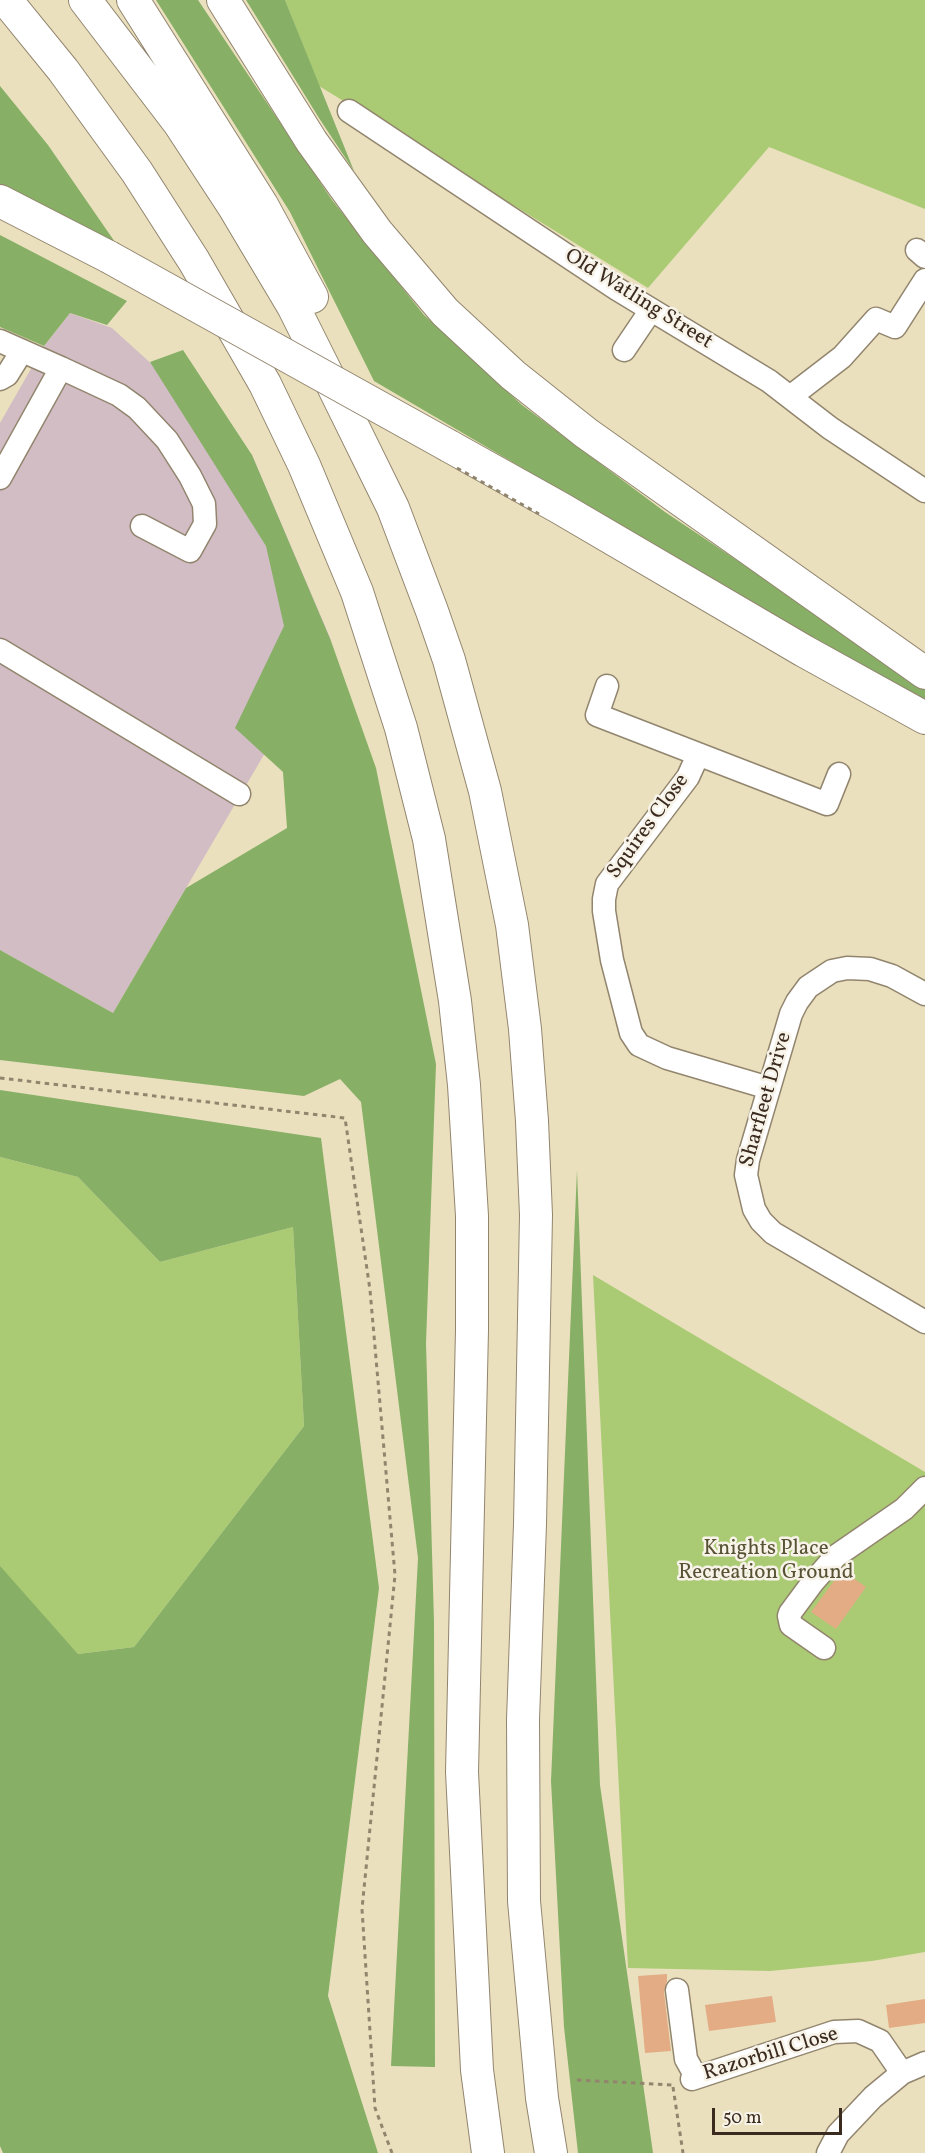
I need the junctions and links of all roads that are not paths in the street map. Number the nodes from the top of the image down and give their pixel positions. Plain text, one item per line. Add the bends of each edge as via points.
1 (6, 0) edge
2 (86, 0) edge
3 (133, 0) edge
4 (223, 0) edge
5 (349, 111) dead end
6 (0, 201) edge
7 (925, 280) edge
8 (651, 310) junction
9 (0, 341) edge
10 (624, 350) dead end
11 (22, 351) junction
12 (61, 368) junction
13 (0, 380) edge
14 (790, 397) junction
15 (0, 478) edge
16 (925, 491) edge
17 (393, 508) junction
18 (142, 526) dead end
19 (0, 650) edge
20 (925, 672) edge
21 (607, 686) dead end
22 (925, 718) edge
23 (698, 755) junction
24 (839, 774) dead end
25 (238, 794) dead end
26 (925, 994) edge
27 (770, 1088) junction
28 (925, 1322) edge
29 (925, 1488) edge
30 (824, 1648) dead end
31 (677, 1990) dead end
32 (925, 2063) edge
33 (902, 2073) junction
34 (488, 2153) edge
35 (551, 2153) edge
36 (828, 2153) edge

1 - 34 highway via 137,172 265,384 357,592 401,728 429,839 455,1000 471,1194 472,1330 462,1772 477,2070
2 - 17 highway via 179,123 264,256
3 - 17 highway via 262,205 326,324 389,458
4 - 20 highway via 312,142 377,232 445,312 513,375 586,433
5 - 8 street, Old Watling Street
6 - 22 highway, bridge via 109,257 560,507
7 - 14 street via 895,327 876,319 842,357
8 - 10 street
8 - 14 street, Old Watling Street
9 - 11 street
11 - 12 street
11 - 13 street
12 - 15 street
12 - 18 street via 119,395 137,408 167,441 205,507 205,524 190,551
14 - 16 street, Old Watling Street
17 - 35 highway via 449,660 485,791 512,925 525,1029 536,1215 523,1720 524,1901 542,2098
19 - 25 street
21 - 23 street, Squires Close via 597,715
23 - 24 street, Squires Close via 827,804
23 - 27 street, Squires Close via 688,777 607,884 604,911 612,960 631,1033 639,1045 667,1058
26 - 27 street, Sharfleet Drive via 870,969 847,968 826,974 808,987 794,1008
27 - 28 street, Sharfleet Drive via 746,1168 758,1216 778,1237
29 - 30 street via 904,1509 836,1556 790,1613 791,1624
31 - 33 street, Razorbill Close via 687,2081 834,2032 858,2031 880,2041
32 - 33 street
33 - 36 street via 838,2134

